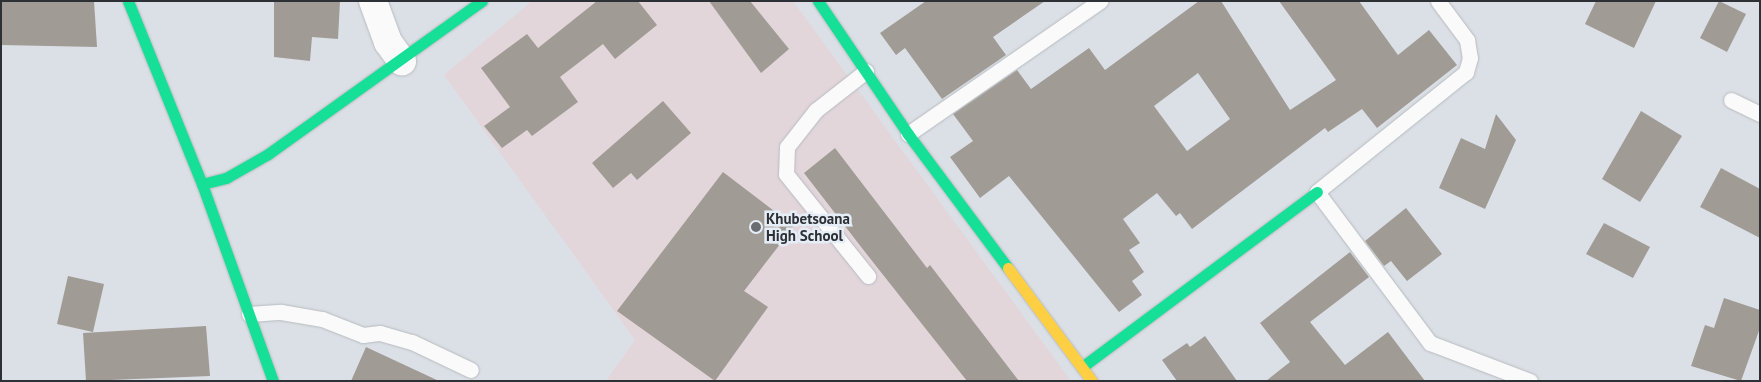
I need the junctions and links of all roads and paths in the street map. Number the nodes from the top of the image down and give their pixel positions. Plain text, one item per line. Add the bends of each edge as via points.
1 (128, 1) edge
2 (373, 1) edge
3 (482, 1) edge
4 (818, 1) edge
5 (1100, 1) edge
6 (1438, 1) edge
7 (402, 61) junction
8 (866, 71) junction
9 (1731, 100) dead end
10 (1760, 114) edge
11 (908, 134) junction
12 (202, 184) junction
13 (1317, 192) junction
14 (868, 276) dead end
15 (249, 314) junction
16 (1082, 367) junction
17 (471, 370) dead end
18 (273, 381) edge
19 (1092, 381) edge
20 (1530, 381) edge

1 - 12 street
2 - 7 street via 388,42
3 - 7 street
4 - 8 street
5 - 11 lane
6 - 13 lane via 1467,40 1470,58 1466,72
7 - 12 street via 268,154 226,178
8 - 11 street
8 - 14 lane via 816,110 788,147 786,174
9 - 10 lane
11 - 16 street
12 - 15 street
13 - 16 street
13 - 20 lane via 1430,343
15 - 17 lane via 281,312 322,319 363,335 380,333 412,342
15 - 18 street
16 - 19 street

